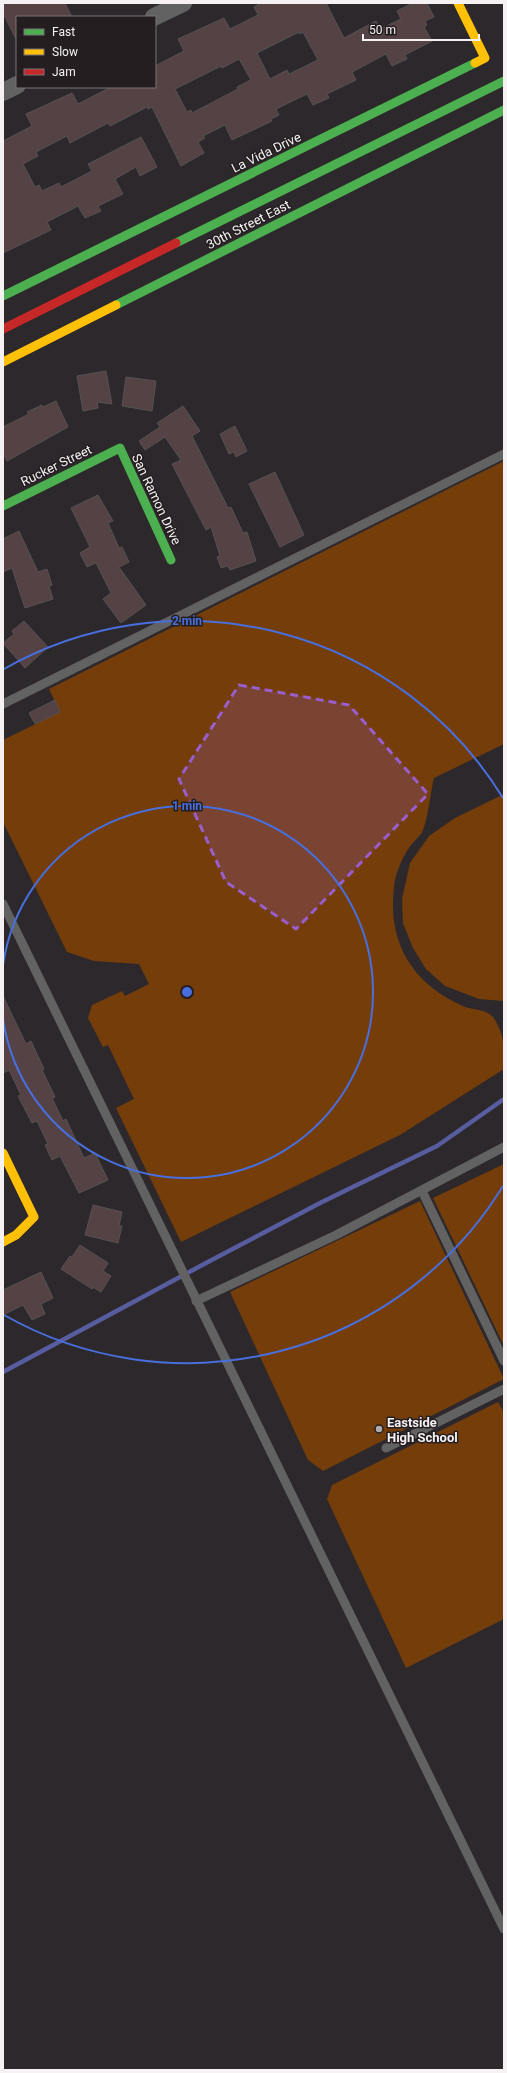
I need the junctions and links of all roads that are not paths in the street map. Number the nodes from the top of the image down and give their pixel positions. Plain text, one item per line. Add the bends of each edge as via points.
1 (183, 3) edge
2 (458, 3) edge
3 (156, 16) edge
4 (504, 81) edge
5 (16, 86) edge
6 (3, 92) edge
7 (504, 110) edge
8 (3, 296) edge
9 (3, 329) edge
10 (3, 362) edge
11 (120, 448) joint
12 (504, 454) edge
13 (3, 506) edge
14 (171, 560) dead end
15 (3, 704) edge
16 (3, 904) edge
17 (504, 1147) edge
18 (3, 1153) edge
19 (422, 1191) junction
20 (3, 1242) edge
21 (196, 1301) junction
22 (504, 1361) edge
23 (504, 1390) edge
24 (386, 1448) dead end
25 (504, 1929) edge

1 - 3 street
2 - 8 main road, La Vida Drive via 485,58
4 - 9 main road, 30th Street East
5 - 6 street
7 - 10 main road, 30th Street East
11 - 13 main road, Rucker Street
11 - 14 main road, San Ramon Drive
12 - 15 lane
16 - 21 lane
17 - 19 lane
18 - 20 main road via 34,1217 16,1235
19 - 21 lane
19 - 22 lane
21 - 25 lane
23 - 24 lane

